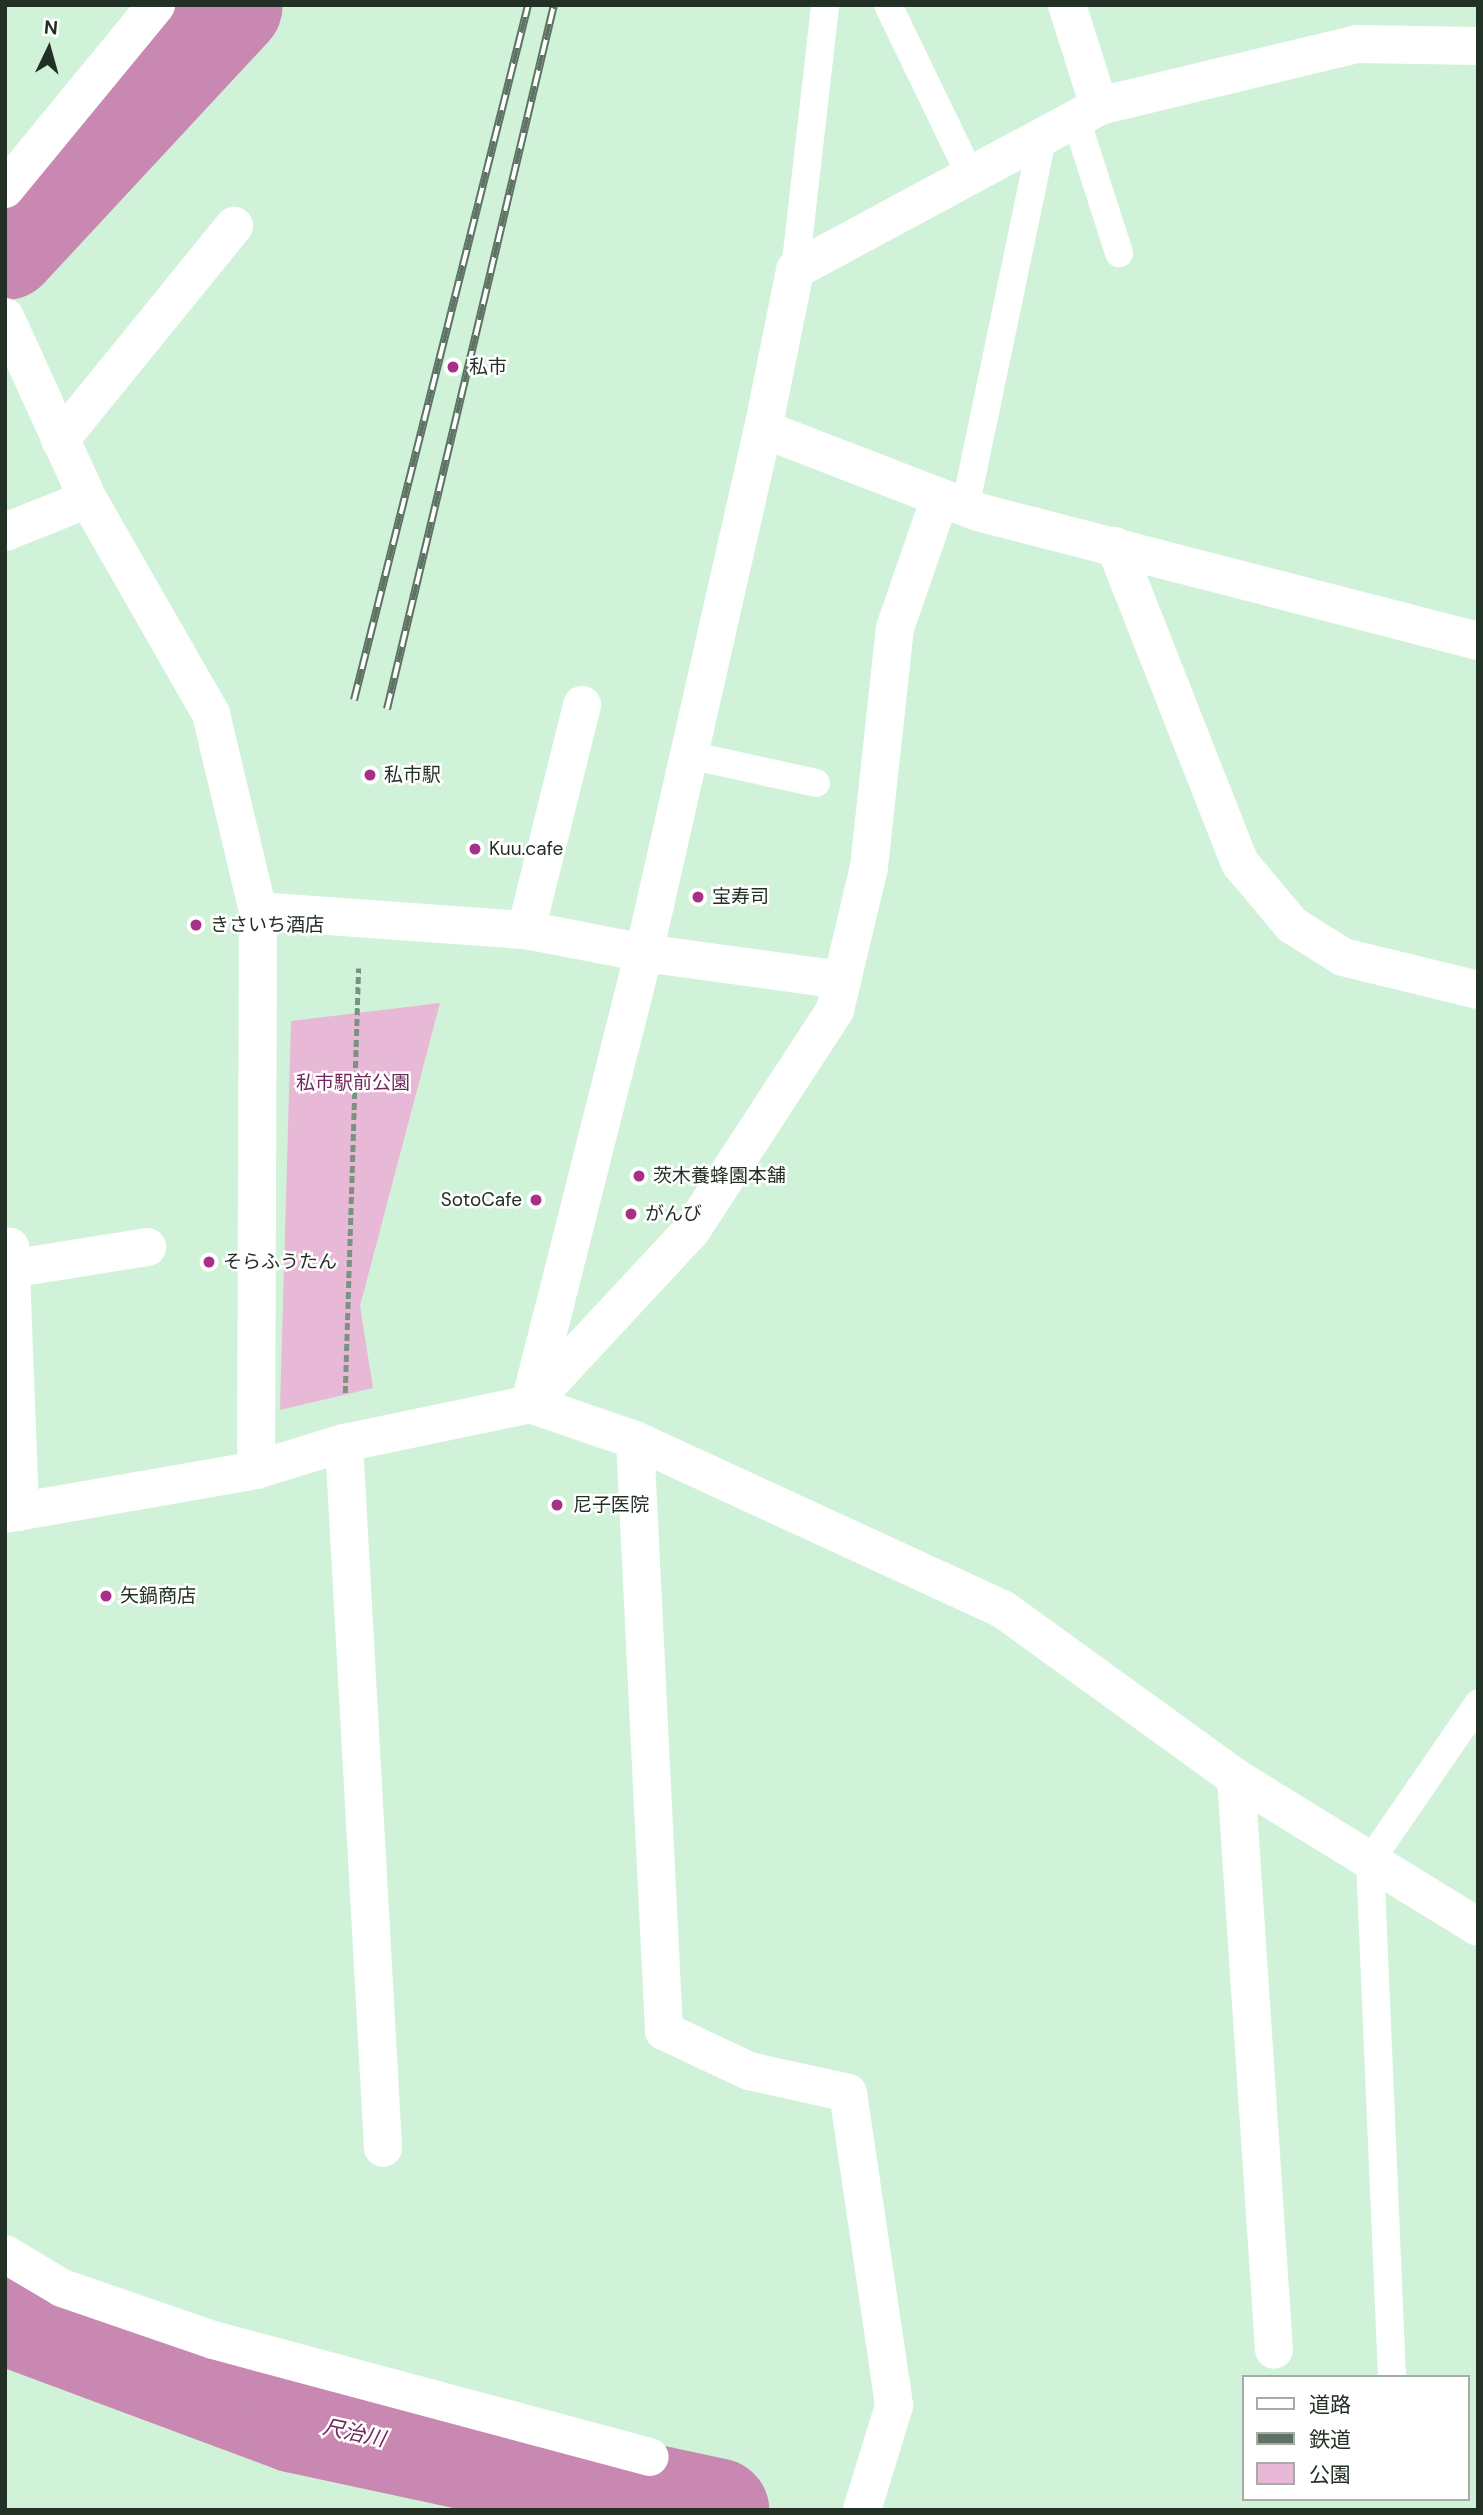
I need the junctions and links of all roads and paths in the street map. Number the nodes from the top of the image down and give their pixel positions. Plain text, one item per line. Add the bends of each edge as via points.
1 (156, 5) edge
2 (825, 5) edge
3 (888, 5) edge
4 (1067, 5) edge
5 (1478, 46) edge
6 (1073, 120) junction
7 (970, 176) junction
8 (5, 189) edge
9 (234, 226) dead end
10 (1119, 253) dead end
11 (795, 270) junction
12 (5, 317) edge
13 (763, 429) junction
14 (61, 440) junction
15 (88, 499) junction
16 (952, 503) junction
17 (5, 531) edge
18 (1115, 546) junction
19 (1478, 641) edge
20 (582, 705) dead end
21 (689, 755) junction
22 (816, 783) dead end
23 (258, 911) junction
24 (360, 920) junction
25 (526, 930) junction
26 (644, 953) junction
27 (842, 980) junction
28 (1478, 990) edge
29 (147, 1247) dead end
30 (8, 1258) edge
31 (530, 1404) junction
32 (635, 1440) junction
33 (344, 1443) junction
34 (256, 1470) junction
35 (13, 1513) edge
36 (1478, 1704) edge
37 (1236, 1778) junction
38 (1370, 1861) junction
39 (1478, 1927) edge
40 (383, 2148) dead end
41 (5, 2254) edge
42 (1274, 2350) dead end
43 (1392, 2375) edge
44 (650, 2457) dead end
45 (862, 2510) edge

1 - 8 street
2 - 11 lane
3 - 7 lane
4 - 6 street
5 - 6 street via 1357,44
6 - 7 street
6 - 10 lane
6 - 16 lane
7 - 11 street
9 - 14 street
11 - 13 street
12 - 14 street
13 - 16 street
13 - 21 street
14 - 15 street
15 - 17 street
15 - 23 street via 211,714
16 - 18 street
16 - 27 street via 895,628 869,867
18 - 19 street
18 - 28 street via 1240,863 1292,925 1343,957
20 - 25 street
21 - 22 lane
21 - 26 street
23 - 24 street
23 - 34 street
24 - 25 street
24 - 33 path
25 - 26 street
26 - 27 street
26 - 31 street
27 - 31 street via 835,1010 691,1231
29 - 30 street
30 - 35 street
31 - 32 street
31 - 33 street
32 - 37 street via 1004,1610
32 - 45 street via 664,2032 749,2071 848,2093 894,2406
33 - 34 street
33 - 40 street
34 - 35 street
36 - 38 lane
37 - 38 street
37 - 42 street
38 - 39 street
38 - 43 lane
41 - 44 street via 62,2288 213,2340

